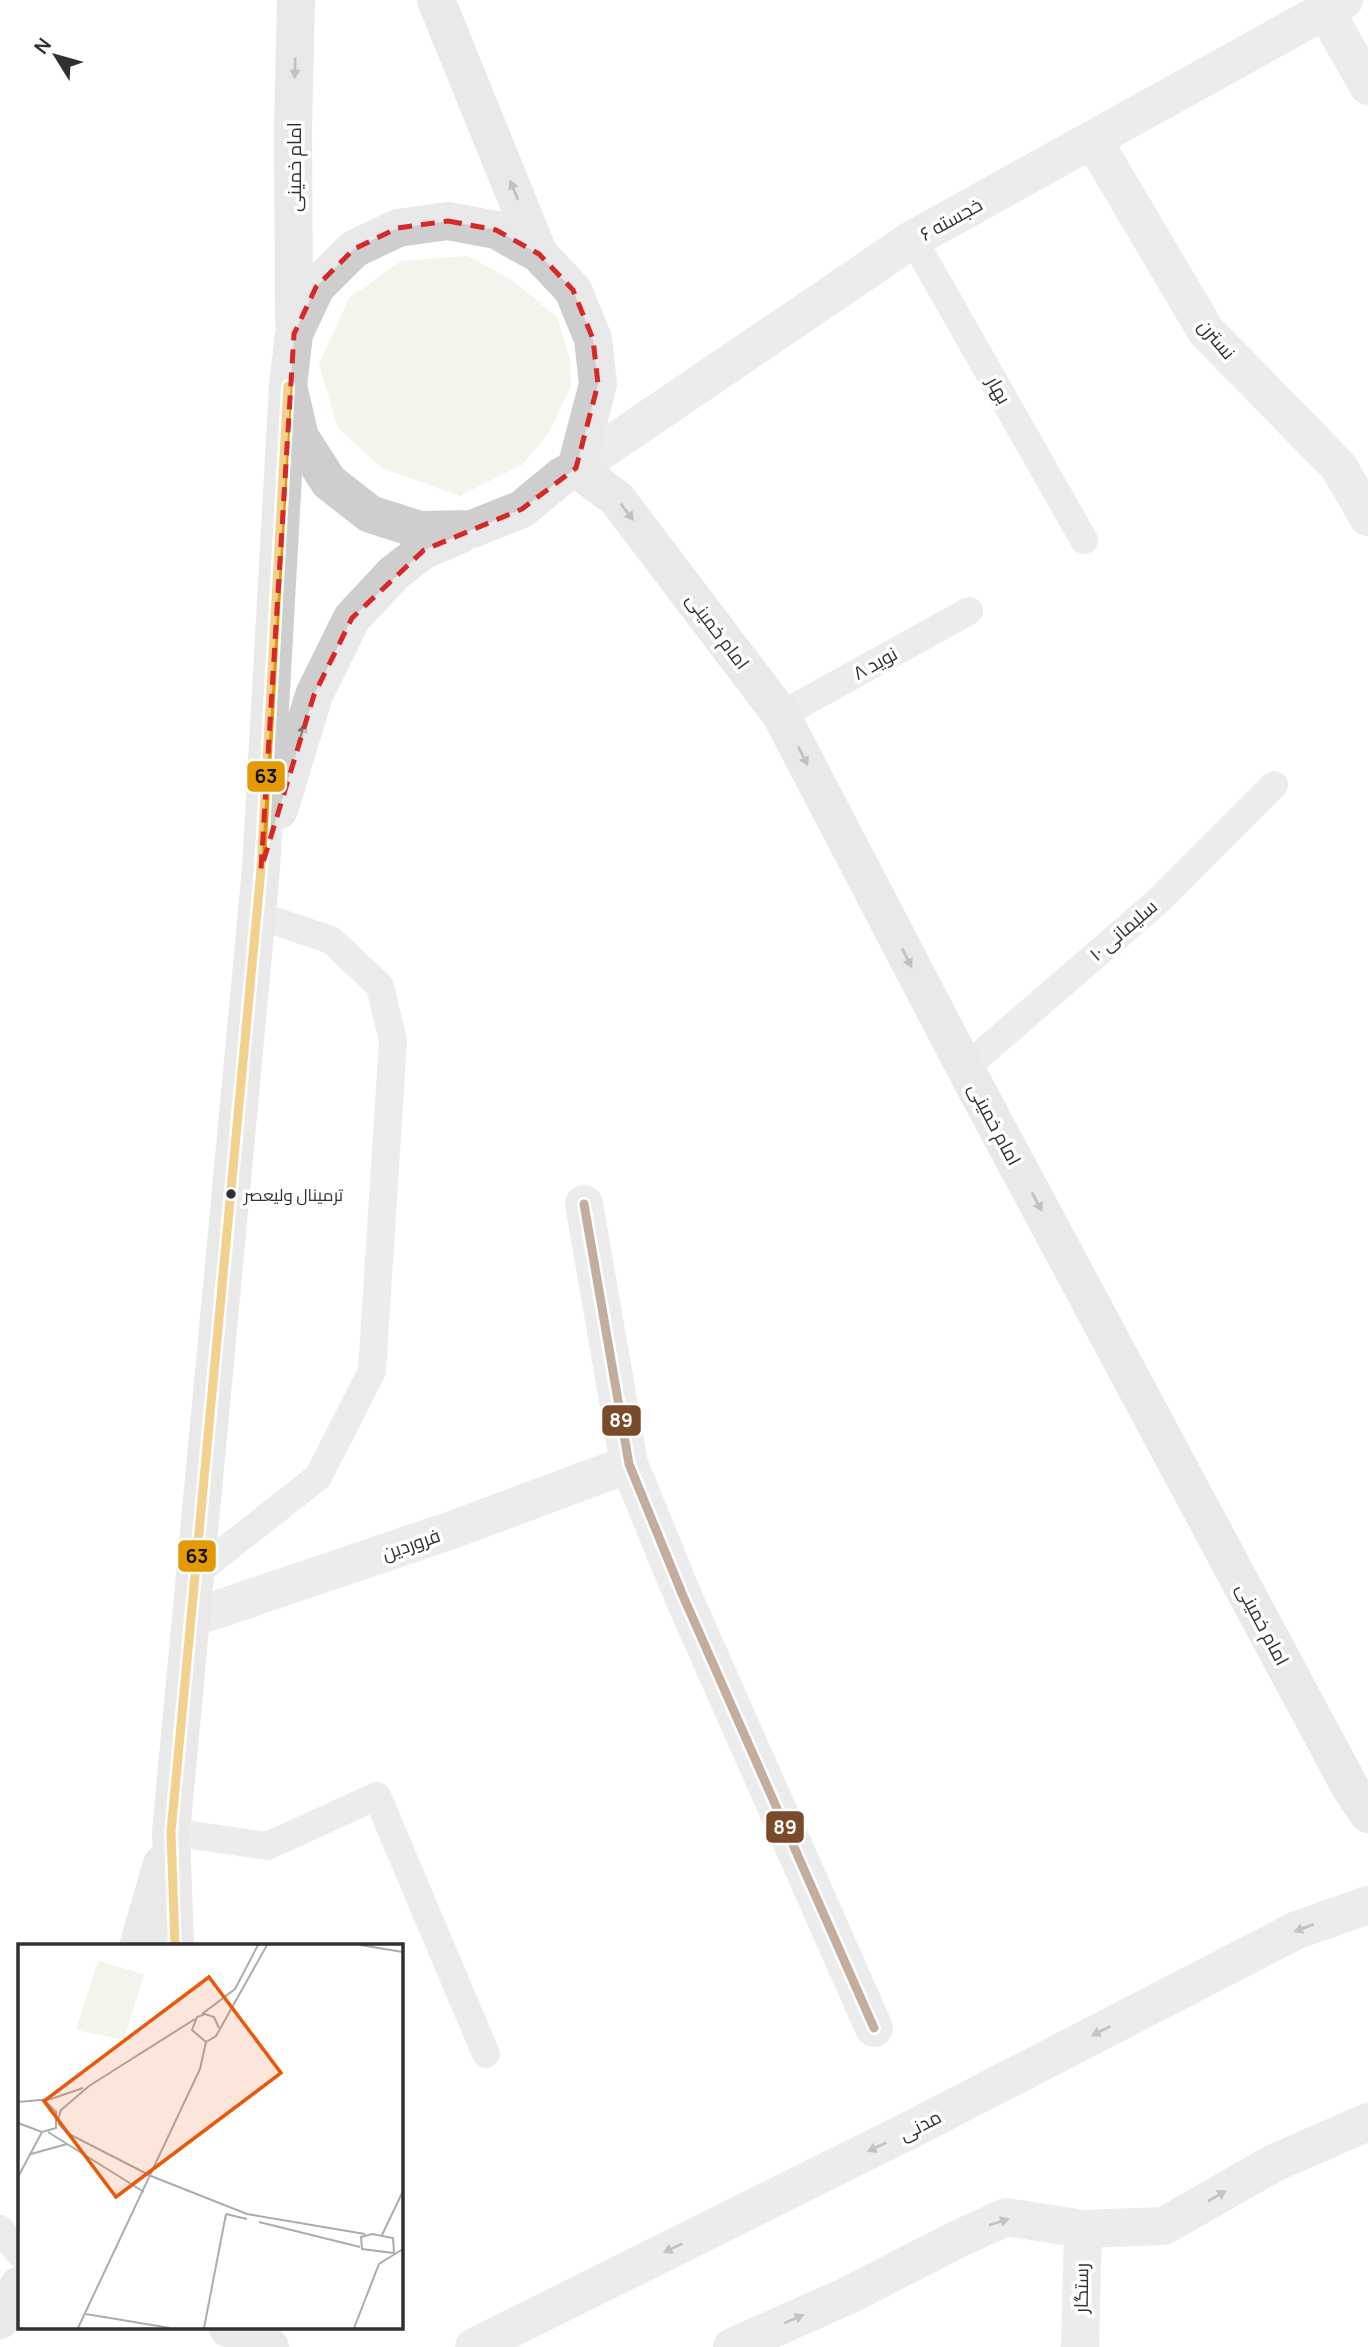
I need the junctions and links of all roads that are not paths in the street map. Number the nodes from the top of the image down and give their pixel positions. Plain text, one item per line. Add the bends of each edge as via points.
1 (296, 0) edge
2 (436, 0) edge
3 (1335, 5) edge
4 (1368, 86) edge
5 (1093, 140) junction
6 (913, 239) junction
7 (539, 254) junction
8 (294, 334) junction
9 (288, 386) junction
10 (576, 468) junction
11 (1368, 517) edge
12 (472, 529) junction
13 (1084, 540) dead end
14 (969, 611) dead end
15 (781, 715) junction
16 (1274, 785) dead end
17 (261, 869) junction
18 (257, 915) junction
19 (965, 1068) junction
20 (584, 1204) dead end
21 (629, 1464) junction
22 (196, 1573) junction
23 (192, 1618) junction
24 (1368, 1814) edge
25 (172, 1832) junction
26 (1368, 1905) edge
27 (139, 1944) edge
28 (175, 1944) edge
29 (874, 2028) dead end
30 (486, 2054) dead end
31 (1368, 2122) edge
32 (0, 2229) edge
33 (1083, 2229) junction
34 (18, 2252) edge
35 (18, 2288) edge
36 (0, 2320) edge
37 (24, 2330) edge
38 (0, 2337) edge
39 (474, 2347) edge
40 (732, 2347) edge
41 (1080, 2347) edge

1 -> 8 main road, امام خمینی
7 -> 2 main road
3 - 4 street
3 - 5 street, خجسته ۶
5 - 6 street, خجسته ۶
5 - 11 street, نسترن via 1206,331 1338,466
6 - 10 street, خجسته ۶
6 - 13 lane, بهار
7 - 8 main road via 496,230 448,221 398,228 354,249 316,287
7 - 10 main road via 573,290 593,339 598,384
8 - 9 main road
9 - 12 main road via 300,438 329,482 370,514 420,530
9 - 17 main road
10 - 12 main road via 522,509
10 -> 15 main road, امام خمینی via 617,499
17 -> 12 main road via 314,695 352,618 394,573 425,550
14 - 15 lane, نوید ۸
15 -> 19 main road, امام خمینی
16 - 19 lane, سلیمانی ۱۰ via 1157,901
17 - 18 main road
18 - 22 main road
18 - 22 lane via 331,940 380,986 383,997 393,1041 372,1371 318,1477
19 -> 24 main road, امام خمینی
20 - 21 street
21 - 23 street, فروردین
21 - 29 street
22 - 23 main road
23 - 25 main road
25 - 27 main road
25 - 28 main road
25 - 30 lane via 267,1846 377,1796
26 -> 39 street, مدنی via 1297,1930 914,2128
33 -> 31 street via 1164,2226 1274,2163
32 - 34 lane
40 -> 33 street via 1006,2217
33 - 41 street, رستگار
35 - 36 main road
37 - 38 main road

